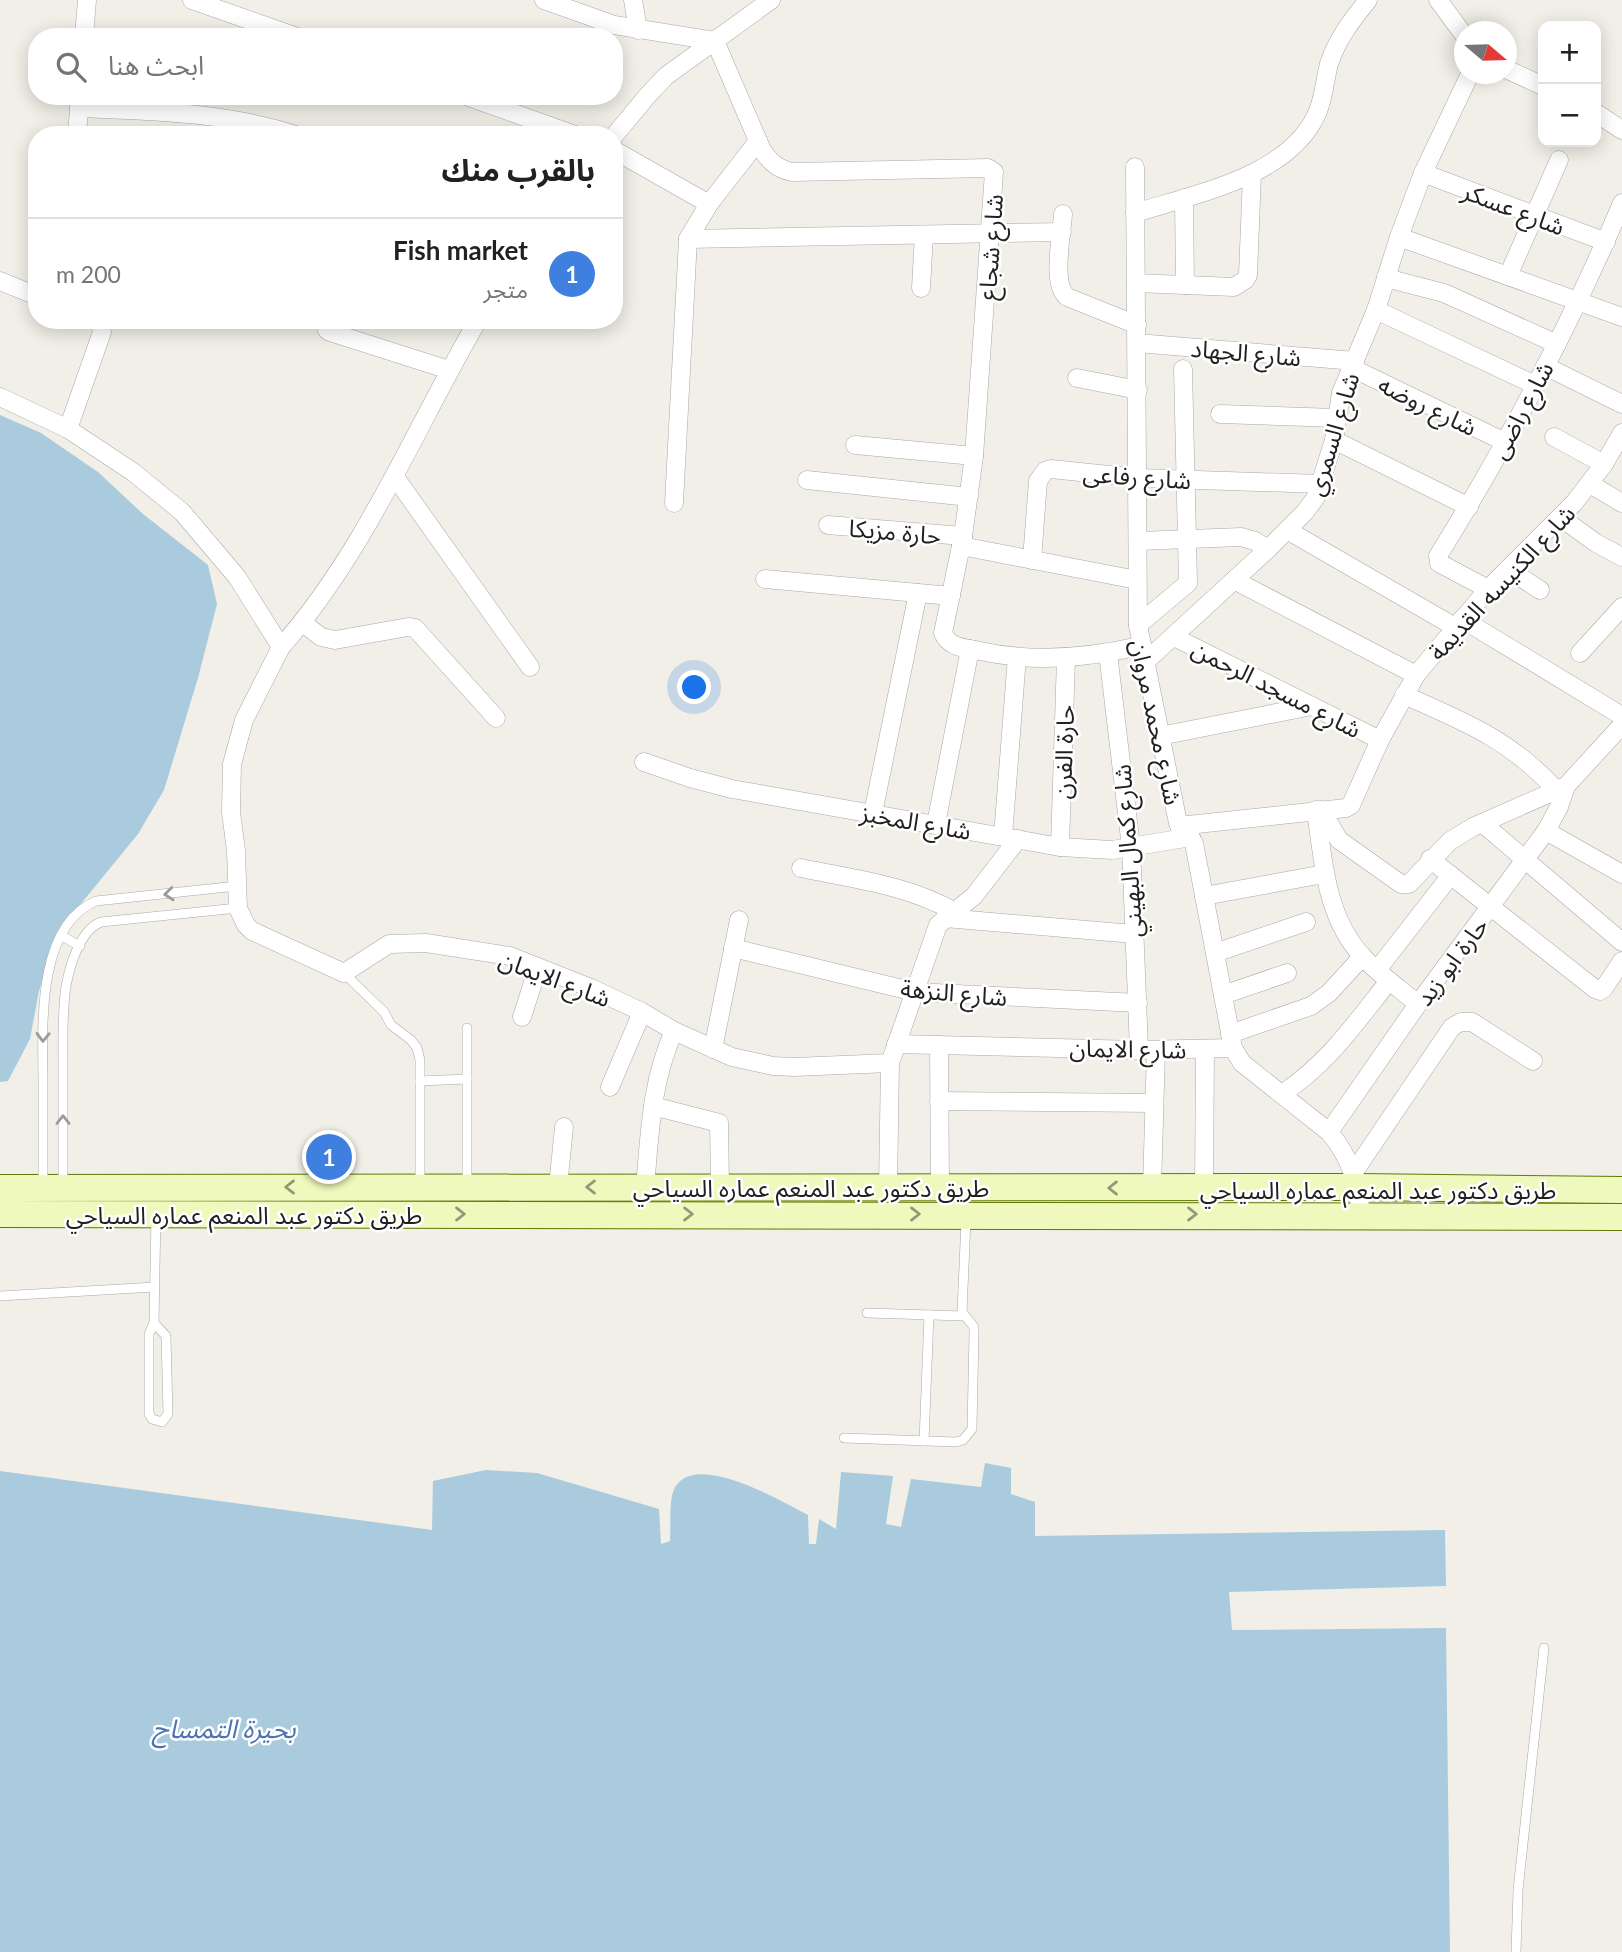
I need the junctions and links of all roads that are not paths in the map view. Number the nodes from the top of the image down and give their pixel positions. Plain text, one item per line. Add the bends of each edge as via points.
1 (87, 0) edge
2 (192, 0) edge
3 (544, 0) edge
4 (633, 0) edge
5 (771, 0) edge
6 (1368, 0) edge
7 (1438, 0) edge
8 (1454, 21) edge
9 (85, 28) edge
10 (271, 28) edge
11 (638, 30) junction
12 (715, 41) junction
13 (1517, 74) edge
14 (1465, 84) edge
15 (1539, 84) edge
16 (79, 105) edge
17 (110, 105) edge
18 (491, 105) edge
19 (1601, 116) edge
20 (77, 126) edge
21 (267, 126) edge
22 (550, 126) edge
23 (622, 126) edge
24 (1622, 130) edge
25 (758, 141) junction
26 (623, 155) edge
27 (1559, 160) dead end
28 (1135, 167) dead end
29 (1423, 173) junction
30 (1252, 174) junction
31 (1184, 198) junction
32 (1622, 203) edge
33 (709, 204) junction
34 (1135, 213) junction
35 (1063, 214) dead end
36 (1535, 215) junction
37 (1062, 232) junction
38 (991, 234) junction
39 (924, 235) junction
40 (1399, 237) junction
41 (688, 239) junction
42 (1606, 242) junction
43 (1508, 276) junction
44 (1386, 278) junction
45 (0, 281) edge
46 (1136, 283) junction
47 (1185, 285) junction
48 (921, 288) dead end
49 (28, 292) edge
50 (1580, 301) junction
51 (1376, 310) junction
52 (1622, 317) edge
53 (101, 329) edge
54 (327, 329) edge
55 (473, 329) edge
56 (1137, 334) junction
57 (1558, 344) junction
58 (1353, 365) junction
59 (1545, 366) junction
60 (1184, 369) dead end
61 (449, 370) junction
62 (1077, 378) dead end
63 (1535, 385) junction
64 (1138, 390) junction
65 (0, 397) edge
66 (1622, 404) edge
67 (1220, 414) dead end
68 (1336, 418) junction
69 (68, 429) junction
70 (1622, 433) edge
71 (1554, 437) dead end
72 (1334, 440) junction
73 (1505, 442) junction
74 (855, 445) dead end
75 (974, 456) junction
76 (1604, 464) junction
77 (395, 477) junction
78 (1138, 478) junction
79 (807, 480) dead end
80 (1185, 480) junction
81 (1321, 484) junction
82 (1590, 484) junction
83 (970, 497) junction
84 (674, 503) dead end
85 (1622, 503) edge
86 (1469, 507) junction
87 (1560, 517) junction
88 (828, 525) dead end
89 (1287, 530) junction
90 (1186, 539) junction
91 (962, 541) junction
92 (1138, 541) junction
93 (1268, 549) junction
94 (1622, 557) edge
95 (1032, 560) junction
96 (1508, 569) junction
97 (765, 579) dead end
98 (1138, 580) junction
99 (1234, 580) junction
100 (1488, 589) junction
101 (1540, 590) dead end
102 (918, 593) junction
103 (951, 597) junction
104 (1621, 611) edge
105 (303, 623) junction
106 (1459, 623) junction
107 (1138, 625) junction
108 (1174, 637) junction
109 (281, 647) junction
110 (970, 649) junction
111 (1108, 653) junction
112 (1580, 653) dead end
113 (1142, 654) junction
114 (1017, 657) junction
115 (1066, 658) junction
116 (530, 667) dead end
117 (1416, 675) junction
118 (1404, 695) junction
119 (1312, 706) junction
120 (1622, 716) edge
121 (496, 718) dead end
122 (1622, 725) edge
123 (1160, 736) junction
124 (1380, 740) junction
125 (644, 762) dead end
126 (1562, 789) junction
127 (1318, 810) junction
128 (873, 813) junction
129 (1482, 823) junction
130 (936, 824) junction
131 (1546, 831) junction
132 (1185, 832) junction
133 (1010, 837) junction
134 (1060, 847) junction
135 (1131, 847) junction
136 (1430, 859) junction
137 (1526, 859) junction
138 (801, 868) dead end
139 (1324, 874) junction
140 (1622, 874) edge
141 (1451, 875) junction
142 (237, 886) junction
143 (1204, 896) junction
144 (1491, 907) junction
145 (239, 908) junction
146 (950, 915) junction
147 (739, 920) dead end
148 (1306, 922) dead end
149 (1134, 934) junction
150 (62, 936) junction
151 (1622, 942) edge
152 (80, 946) junction
153 (733, 948) junction
154 (1215, 953) junction
155 (1362, 957) junction
156 (1622, 961) edge
157 (538, 967) junction
158 (344, 973) junction
159 (1287, 973) dead end
160 (1383, 976) junction
161 (915, 992) junction
162 (1223, 995) junction
163 (1138, 1003) junction
164 (1418, 1004) junction
165 (642, 1012) junction
166 (522, 1017) dead end
167 (467, 1028) dead end
168 (674, 1031) junction
169 (1232, 1041) junction
170 (896, 1044) junction
171 (939, 1045) junction
172 (713, 1049) junction
173 (1205, 1049) junction
174 (1148, 1050) junction
175 (1532, 1061) dead end
176 (890, 1063) junction
177 (467, 1079) junction
178 (420, 1081) junction
179 (610, 1087) dead end
180 (1282, 1094) junction
181 (939, 1101) junction
182 (1154, 1103) junction
183 (653, 1106) junction
184 (564, 1127) dead end
185 (1329, 1132) junction
186 (1356, 1180) junction
187 (420, 1187) junction
188 (467, 1187) junction
189 (558, 1187) junction
190 (645, 1187) junction
191 (720, 1187) junction
192 (940, 1187) junction
193 (0, 1188) edge
194 (53, 1188) junction
195 (888, 1188) junction
196 (1152, 1188) junction
197 (1204, 1188) junction
198 (1622, 1190) edge
199 (156, 1213) junction
200 (0, 1214) edge
201 (966, 1214) junction
202 (1361, 1215) junction
203 (1622, 1217) edge
204 (155, 1287) junction
205 (0, 1296) edge
206 (867, 1313) dead end
207 (929, 1315) junction
208 (964, 1316) junction
209 (154, 1323) junction
210 (844, 1438) dead end
211 (924, 1441) junction
212 (1544, 1648) dead end
213 (1516, 1952) edge

1 - 9 street
2 - 10 street
3 - 11 street
4 - 11 street
5 - 12 street
6 - 30 street via 1334,51 1309,128
7 - 8 street
11 - 12 street
12 - 23 street via 666,76
12 - 25 street, شارع شجاع
13 - 15 street
14 - 29 street, شارع السمري
16 - 20 street
17 - 21 street
18 - 22 street
19 - 24 street
25 - 33 street
25 - 38 street, شارع شجاع via 767,158 792,172 992,169 996,175
26 - 33 street
27 - 36 street
28 - 34 street, شارع محمد مروان
29 - 36 street, شارع عسكر
29 - 40 street, شارع السمري
30 - 31 street
30 - 47 street via 1245,280 1234,287
31 - 34 street
31 - 47 street
32 - 42 street, شارع راضى
33 - 41 street
34 - 46 street, شارع محمد مروان
35 - 37 street
36 - 42 street, شارع عسكر
36 - 43 street
37 - 38 street
37 - 56 street, شارع الجهاد via 1058,281 1062,293
38 - 39 street
38 - 75 street, شارع شجاع
39 - 41 street
39 - 48 street
40 - 43 street
40 - 44 street, شارع السمري
41 - 84 street
42 - 50 street, شارع راضى
43 - 50 street
44 - 51 street, شارع السمري
44 - 57 street via 1444,293
45 - 49 street
46 - 47 street
46 - 56 street, شارع محمد مروان
50 - 52 street
50 - 57 street, شارع راضى
51 - 58 street, شارع السمري
51 - 63 street
53 - 69 street
54 - 61 street
55 - 61 street
56 - 58 street, شارع الجهاد
56 - 64 street, شارع محمد مروان
57 - 59 street, شارع راضى
58 - 68 street, شارع السمري
58 - 73 street, شارع روضه
59 - 63 street, شارع راضى
59 - 66 street
60 - 80 street
61 - 77 street
62 - 64 street
63 - 73 street, شارع راضى
64 - 78 street, شارع محمد مروان
65 - 69 street
67 - 68 street
68 - 72 street, شارع السمري
69 - 109 street via 182,512 237,577
70 - 76 street, شارع الكنيسه القديمة
71 - 76 street
72 - 81 street, شارع السمري
72 - 86 street
73 - 86 street, شارع راضى
74 - 75 street
75 - 83 street, شارع شجاع
76 - 82 street, شارع الكنيسه القديمة
77 - 105 street
77 - 116 street
78 - 80 street, شارع رفاعى
78 - 92 street, شارع محمد مروان
78 - 95 street, شارع رفاعى via 1045,471 1038,481
79 - 83 street
80 - 81 street, شارع رفاعى
80 - 90 street
81 - 89 street, شارع السمري via 1311,505
82 - 85 street
82 - 87 street, شارع الكنيسه القديمة
83 - 91 street, شارع شجاع
86 - 100 street, شارع راضى via 1438,561
87 - 94 street
87 - 96 street, شارع الكنيسه القديمة
88 - 91 street, حارة مزيكا
89 - 93 street, شارع السمري
89 - 106 street
90 - 92 street
90 - 93 street via 1241,537
90 - 107 street via 1186,587
91 - 95 street, حارة مزيكا
91 - 103 street, شارع شجاع
92 - 98 street, شارع محمد مروان
93 - 99 street, شارع السمري
95 - 98 street, حارة مزيكا
96 - 100 street, شارع الكنيسه القديمة
96 - 101 street
97 - 102 street
98 - 107 street, شارع محمد مروان
99 - 108 street, شارع السمري
99 - 117 street
100 - 106 street, شارع الكنيسه القديمة
102 - 103 street
102 - 128 street
103 - 110 street, شارع شجاع via 943,633 950,643
104 - 112 street
105 - 109 street
105 - 121 street via 321,637 335,640 415,628
106 - 117 street, شارع الكنيسه القديمة
106 - 120 street
107 - 113 street, شارع محمد مروان
108 - 113 street, شارع السمري
108 - 119 street, شارع مسجد الرحمن
109 - 142 street via 244,720 232,764
110 - 114 street
110 - 130 street
111 - 113 street
111 - 115 street
111 - 135 street, شارع كمال البهيني
113 - 123 street, شارع محمد مروان
114 - 115 street
114 - 133 street
115 - 134 street, حارة الفرن
117 - 118 street, شارع الكنيسه القديمة
118 - 124 street, شارع الكنيسه القديمة
118 - 126 street via 1493,736
119 - 123 street
119 - 124 street, شارع مسجد الرحمن
122 - 126 street
123 - 132 street, شارع محمد مروان
124 - 127 street, شارع الكنيسه القديمة via 1351,805
125 - 128 street, شارع المخبز via 732,789
126 - 129 street
126 - 131 street, حارة ابو زيد via 1559,807
127 - 132 street, شارع الكنيسه القديمة
127 - 136 street via 1339,840 1401,884 1412,882
127 - 139 street
128 - 130 street, شارع المخبز
129 - 136 street
129 - 137 street
130 - 133 street, شارع المخبز
131 - 137 street, حارة ابو زيد
131 - 140 street
132 - 135 street, شارع المخبز
132 - 143 street, شارع محمد مروان
133 - 134 street, شارع المخبز
133 - 146 street via 974,896
134 - 135 street, شارع المخبز
135 - 149 street, شارع كمال البهيني
136 - 141 street
137 - 144 street, حارة ابو زيد
137 - 151 street
138 - 146 street via 905,890 930,899
139 - 143 street
139 - 155 street via 1334,909
141 - 144 street
141 - 160 street
142 - 145 street
142 -> 150 lane via 96,901 78,912
143 - 154 street, شارع محمد مروان
144 - 156 street via 1595,989 1604,988
144 - 164 street, حارة ابو زيد
145 - 152 lane via 102,922
145 - 158 street via 246,925 260,937
146 - 149 street
146 - 161 street via 938,925
147 - 153 street
148 - 154 street
149 - 163 street, شارع كمال البهيني
150 - 152 lane
150 -> 194 lane via 46,984 43,1038
194 -> 152 lane via 66,987
153 - 161 street, شارع النزهة
153 - 172 street
154 - 162 street, شارع محمد مروان
155 - 160 street
155 - 169 street, شارع الايمان via 1311,1006
157 - 158 street, شارع الايمان via 510,956 426,943 390,944
157 - 165 street, شارع الايمان
157 - 166 street
158 - 178 lane via 384,1012 391,1025 411,1040 420,1060
159 - 162 street
160 - 164 street
160 - 180 street via 1333,1053
161 - 163 street, شارع النزهة
161 - 170 street
162 - 169 street, شارع محمد مروان
163 - 174 street, شارع كمال البهيني
164 - 185 street, حارة ابو زيد
165 - 168 street, شارع الايمان
165 - 179 street
167 - 177 lane
168 - 172 street, شارع الايمان
168 - 183 street via 656,1080
169 - 173 street, شارع الايمان
169 - 180 street via 1242,1063
170 - 171 street, شارع الايمان
170 - 176 street
171 - 174 street, شارع الايمان
171 - 181 street
172 - 176 street, شارع الايمان via 773,1066
173 - 174 street, شارع الايمان
173 - 197 street
174 - 182 street, شارع كمال البهيني
175 - 186 street via 1472,1022 1452,1027
176 - 195 street
177 - 178 lane
177 - 188 lane
178 - 187 lane
180 - 185 street
181 - 182 street
181 - 192 street
182 - 196 street, شارع كمال البهيني
183 - 190 street
183 - 191 street via 719,1123
184 - 189 street
185 - 186 street
186 - 197 main road, طريق دكتور عبد المنعم عماره السياحي
186 - 198 main road, طريق دكتور عبد المنعم عماره السياحي
186 - 202 street
187 - 188 main road, طريق دكتور عبد المنعم عماره السياحي
187 -> 194 main road, طريق دكتور عبد المنعم عماره السياحي
188 - 189 main road, طريق دكتور عبد المنعم عماره السياحي
190 -> 189 main road, طريق دكتور عبد المنعم عماره السياحي
190 - 191 main road, طريق دكتور عبد المنعم عماره السياحي
191 - 195 main road, طريق دكتور عبد المنعم عماره السياحي
192 - 195 main road, طريق دكتور عبد المنعم عماره السياحي
196 -> 192 main road, طريق دكتور عبد المنعم عماره السياحي
193 - 194 main road, طريق دكتور عبد المنعم عماره السياحي
196 - 197 main road, طريق دكتور عبد المنعم عماره السياحي
199 - 200 main road, طريق دكتور عبد المنعم عماره السياحي
199 -> 201 main road, طريق دكتور عبد المنعم عماره السياحي
199 - 204 lane
201 -> 202 main road, طريق دكتور عبد المنعم عماره السياحي
201 - 208 lane
202 - 203 main road, طريق دكتور عبد المنعم عماره السياحي
204 - 205 lane
204 - 209 lane
206 - 207 lane
207 - 208 lane
207 - 211 lane
208 - 211 lane via 974,1332 972,1430 956,1442
209 - 209 lane via 149,1340 149,1414 162,1422 168,1413 166,1336
210 - 211 lane
212 - 213 lane via 1518,1889

